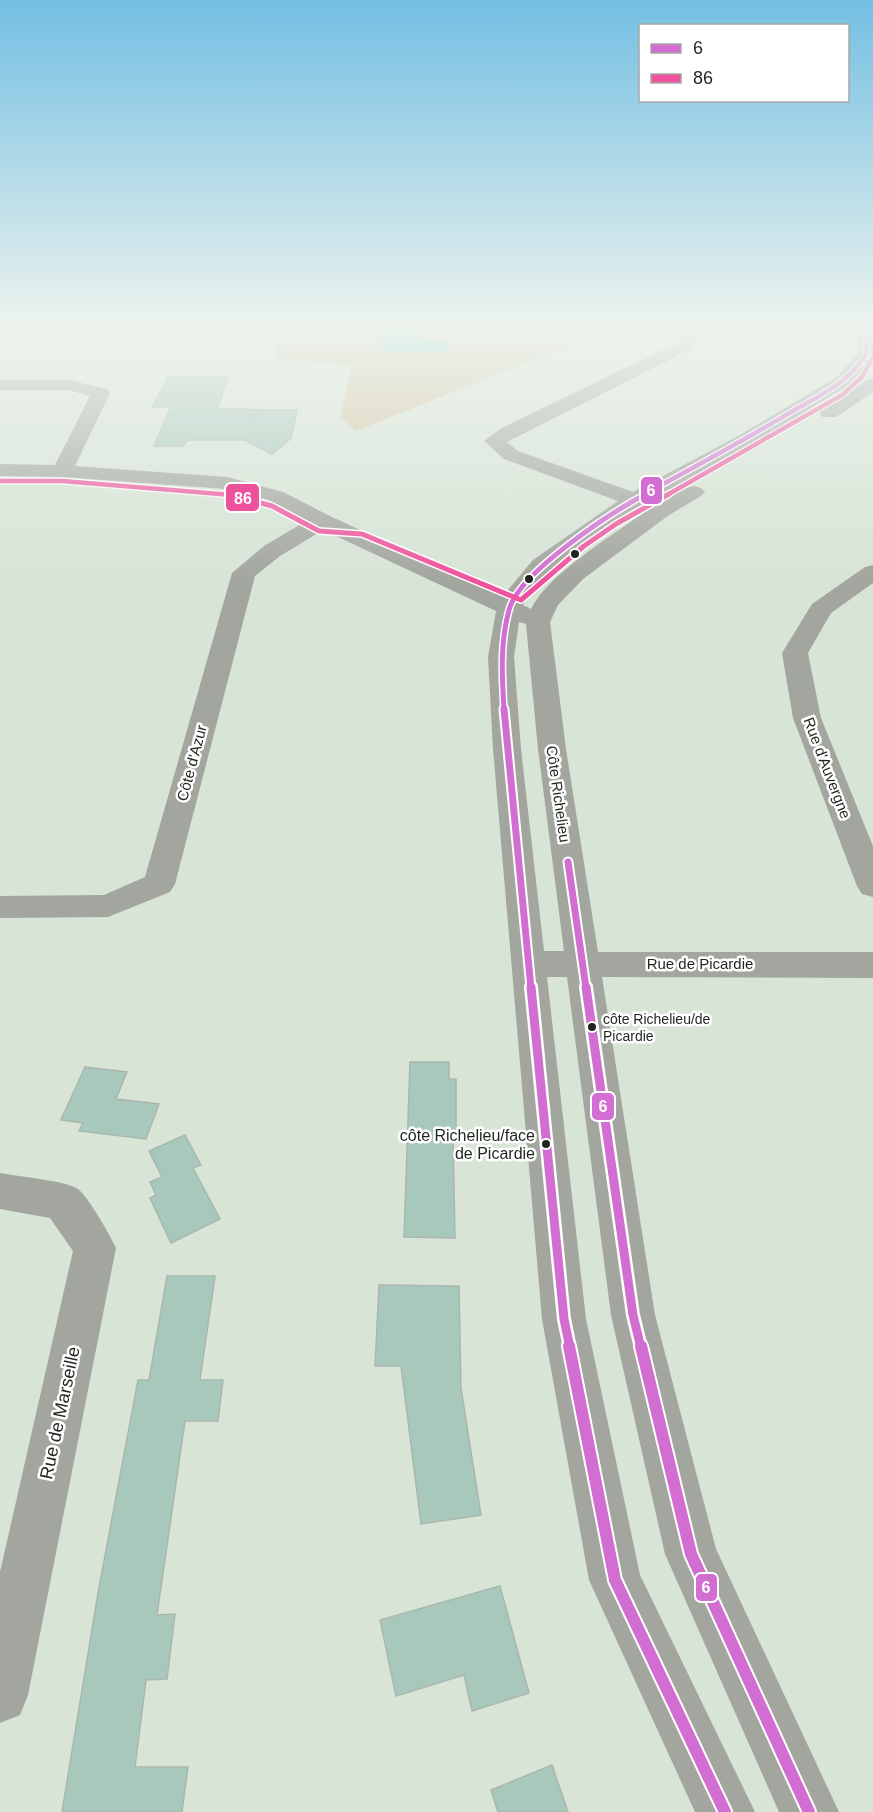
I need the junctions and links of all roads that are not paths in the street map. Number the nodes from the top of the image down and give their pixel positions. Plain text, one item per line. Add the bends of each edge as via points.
1 (91, 413) edge
2 (548, 413) edge
3 (791, 413) edge
4 (843, 413) edge
5 (0, 470) edge
6 (62, 471) junction
7 (634, 500) junction
8 (661, 510) junction
9 (322, 521) junction
10 (873, 572) edge
11 (514, 599) junction
12 (543, 612) junction
13 (873, 886) edge
14 (0, 907) edge
15 (582, 963) junction
16 (528, 964) junction
17 (873, 965) edge
18 (0, 1191) edge
19 (0, 1695) edge
20 (725, 1812) edge
21 (808, 1812) edge

1 - 6 street
2 - 7 street via 494,441 511,455
3 - 7 street
4 - 8 street
5 - 6 street
6 - 9 street via 226,483 276,496
7 - 8 street
7 - 11 street via 541,566
8 - 12 street via 575,574
9 - 11 street
9 - 14 street, Côte d'Azur via 244,573 159,884 108,906
10 - 13 street, Rue d'Auvergne via 821,609 795,653 807,718
11 - 12 street
11 - 16 street via 501,657
12 - 15 street, Côte Richelieu via 552,749
15 - 16 street, Rue de Picardie
15 - 17 street, Rue de Picardie
15 - 21 street, Côte Richelieu via 633,1315 691,1554
16 - 20 street via 564,1319 615,1580
18 - 19 street, Rue de Marseille via 63,1202 94,1248

